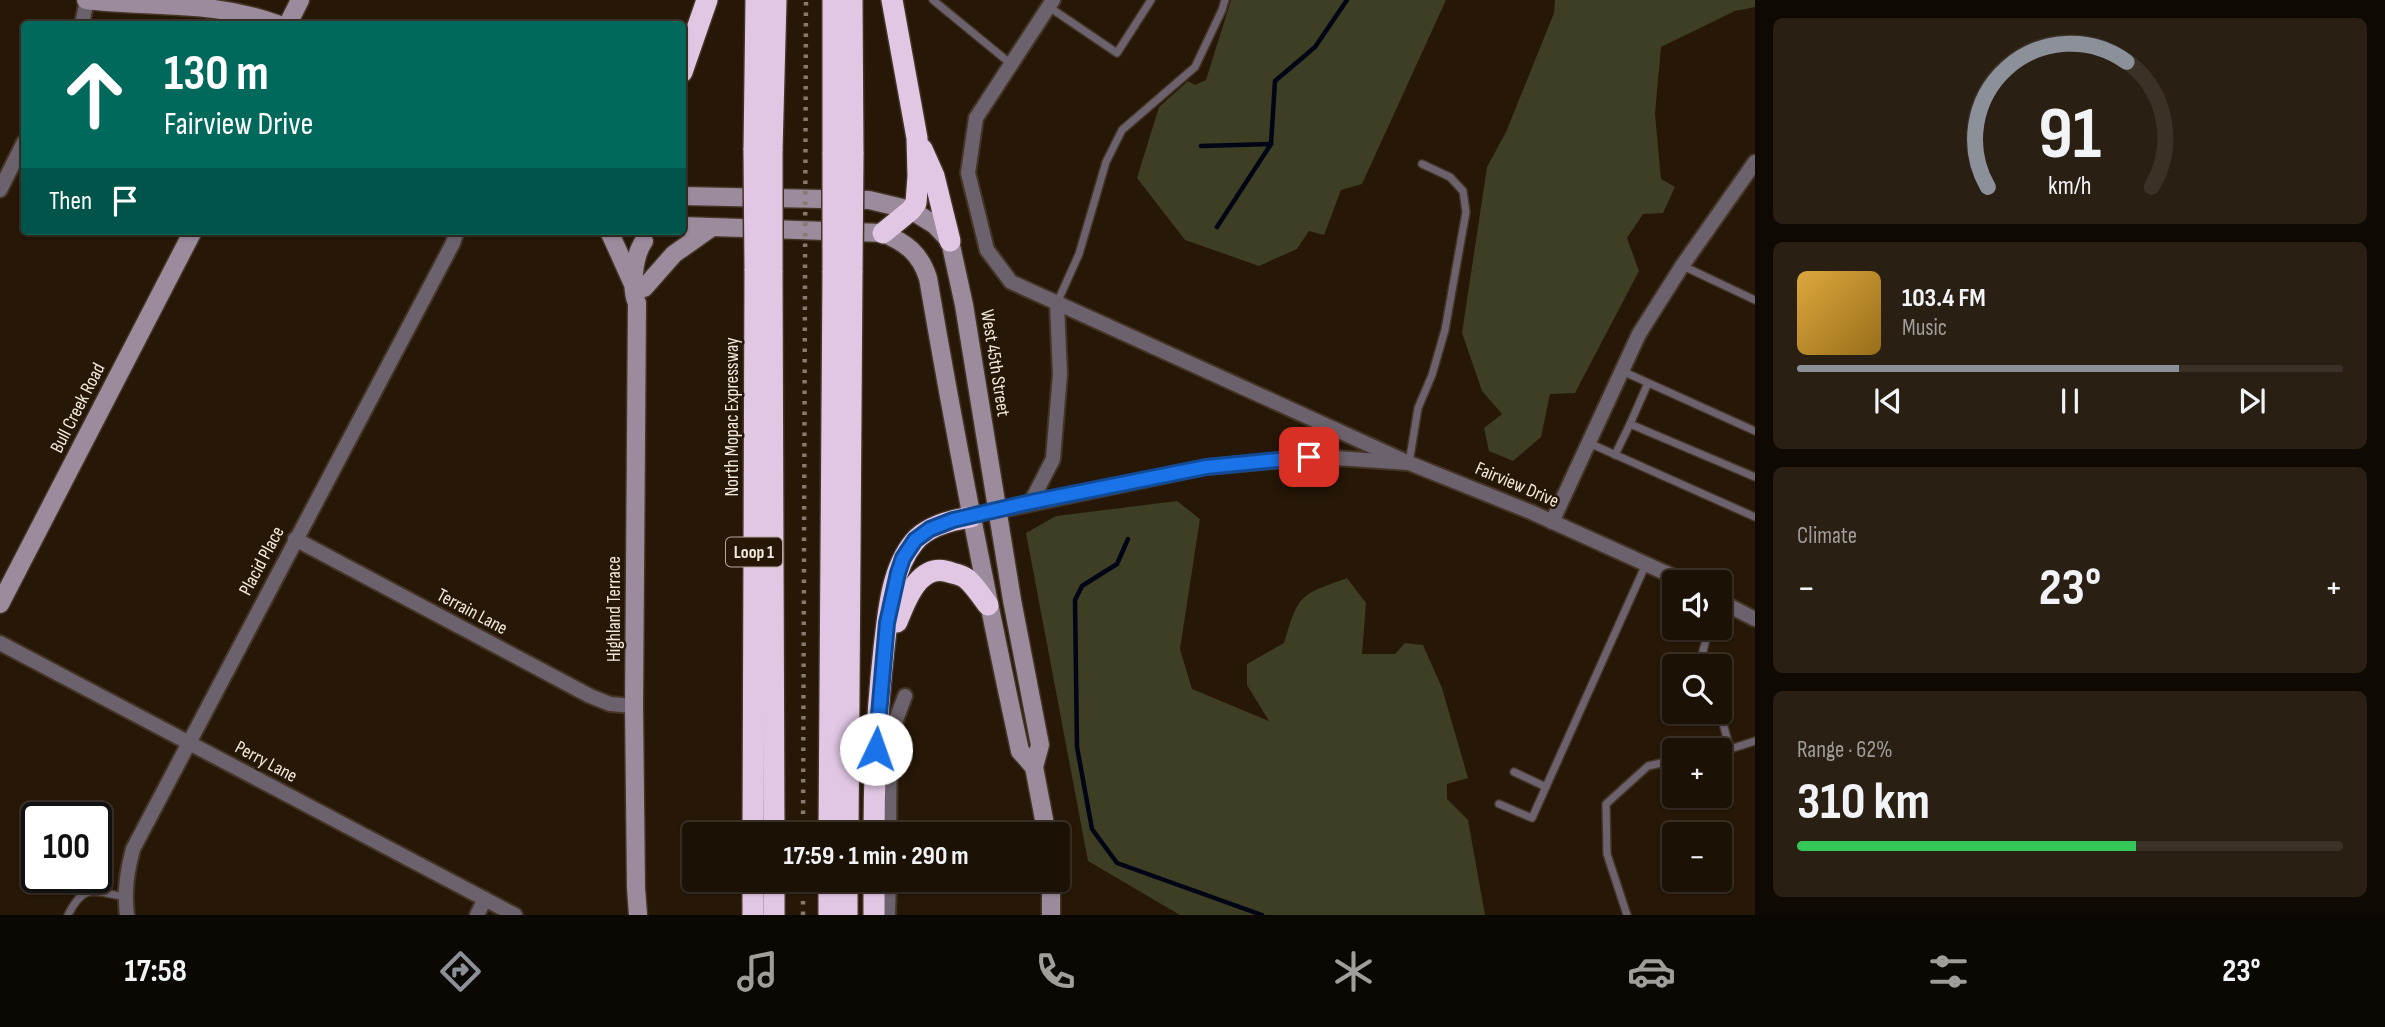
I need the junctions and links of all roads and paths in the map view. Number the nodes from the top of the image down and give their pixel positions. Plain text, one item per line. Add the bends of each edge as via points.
1 (87, 0) edge
2 (300, 0) edge
3 (707, 0) edge
4 (757, 0) edge
5 (776, 0) edge
6 (833, 0) edge
7 (852, 0) edge
8 (892, 0) edge
9 (933, 0) edge
10 (1151, 0) edge
11 (1225, 0) edge
12 (238, 3) edge
13 (1050, 3) edge
14 (83, 21) edge
15 (271, 21) edge
16 (290, 21) edge
17 (686, 60) edge
18 (1011, 64) junction
19 (918, 138) junction
20 (21, 148) edge
21 (763, 150) junction
22 (843, 154) junction
23 (1755, 162) edge
24 (1422, 164) dead end
25 (0, 190) edge
26 (686, 196) edge
27 (911, 210) junction
28 (686, 226) edge
29 (711, 228) junction
30 (883, 233) junction
31 (191, 235) edge
32 (456, 235) edge
33 (611, 235) edge
34 (644, 236) edge
35 (950, 241) junction
36 (1682, 266) junction
37 (764, 270) junction
38 (843, 271) junction
39 (638, 293) junction
40 (1755, 300) edge
41 (1057, 304) junction
42 (1622, 371) junction
43 (1648, 383) junction
44 (1630, 424) junction
45 (1332, 429) junction
46 (1755, 431) edge
47 (1589, 443) junction
48 (1615, 455) junction
49 (1316, 457) junction
50 (1409, 463) junction
51 (1755, 477) edge
52 (1031, 502) junction
53 (997, 510) junction
54 (971, 517) junction
55 (1755, 517) edge
56 (1552, 522) junction
57 (295, 539) junction
58 (1646, 563) junction
59 (1662, 571) edge
60 (0, 604) edge
61 (988, 606) junction
62 (1732, 608) edge
63 (1755, 620) edge
64 (0, 643) edge
65 (885, 645) junction
66 (905, 696) dead end
67 (634, 706) junction
68 (1755, 741) edge
69 (188, 743) junction
70 (1732, 748) edge
71 (1662, 763) edge
72 (1034, 767) junction
73 (1514, 772) dead end
74 (1546, 787) junction
75 (1499, 804) dead end
76 (753, 822) edge
77 (774, 822) edge
78 (829, 822) edge
79 (848, 822) edge
80 (874, 822) edge
81 (889, 822) edge
82 (1045, 822) edge
83 (753, 892) edge
84 (774, 892) edge
85 (829, 892) edge
86 (847, 892) edge
87 (874, 892) edge
88 (889, 892) edge
89 (1051, 892) edge
90 (125, 897) junction
91 (485, 899) junction
92 (68, 915) edge
93 (127, 915) edge
94 (477, 915) edge
95 (515, 915) edge
96 (638, 915) edge
97 (753, 915) edge
98 (774, 915) edge
99 (829, 915) edge
100 (847, 915) edge
101 (874, 915) edge
102 (888, 915) edge
103 (1051, 915) edge
104 (1627, 915) edge

1 - 12 main road
1 - 14 street
2 - 16 main road
3 - 17 highway
4 - 21 highway, North Mopac Expressway / Loop 1
5 - 21 highway
6 - 22 highway
7 - 22 highway
8 - 19 highway
9 - 18 lane
10 - 13 lane via 1117,53
11 - 41 lane via 1195,67 1122,130 1106,162 1079,254
12 - 15 main road
13 - 18 street
18 - 41 street via 976,118 968,173 987,250 1011,282
19 - 27 highway via 916,202
19 - 35 highway via 934,176
20 - 25 street
21 - 37 highway, North Mopac Expressway / Loop 1, bridge
22 - 38 highway, bridge
23 - 36 street
24 - 50 lane via 1450,177 1463,191 1466,212 1445,330 1418,408
26 - 27 main road via 845,198
27 - 30 highway
27 - 35 main road
28 - 29 main road, West 45th Street
29 - 30 main road, West 45th Street
29 - 39 main road via 674,254
30 - 54 main road, West 45th Street via 916,253 928,278
31 - 60 main road, Bull Creek Road
32 - 57 street, Placid Place
33 - 39 main road
34 - 39 main road, Highland Terrace via 648,249
35 - 53 main road, West 45th Street
36 - 40 lane
36 - 42 street via 1639,334
37 - 76 highway, North Mopac Expressway / Loop 1
37 - 77 highway
38 - 78 highway
38 - 79 highway
39 - 67 main road, Highland Terrace
41 - 45 street
41 - 52 street via 1060,374 1053,459
42 - 43 lane
42 - 47 street
43 - 44 lane
43 - 46 lane
44 - 48 lane
44 - 51 lane
45 - 49 street via 1332,450
45 - 50 street
47 - 48 lane
47 - 56 street
48 - 55 lane
49 - 50 street, Fairview Drive
49 - 52 street, Fairview Drive via 1206,467
50 - 56 street, Fairview Drive
52 - 53 street, Fairview Drive
53 - 54 main road, Fairview Drive
53 - 72 main road, West 45th Street via 1040,745
54 - 61 main road, West 45th Street
54 - 65 highway via 930,529 915,540 898,573
56 - 58 street, Fairview Drive
57 - 67 street, Terrain Lane via 590,696
57 - 69 street, Placid Place
58 - 59 street, Fairview Drive
58 - 74 lane
61 - 65 highway via 966,578 945,570 932,572 917,580
61 - 72 main road, West 45th Street via 1020,751
62 - 63 street
64 - 69 street, Perry Lane
65 - 80 highway via 876,730
66 - 81 street via 890,736
67 - 96 main road, Highland Terrace
68 - 70 lane
69 - 90 street, Placid Place via 133,849
69 - 91 street, Perry Lane
71 - 104 lane via 1648,766 1606,804 1607,854
72 - 82 main road, West 45th Street
73 - 74 lane
74 - 75 lane via 1532,818
83 - 97 highway
84 - 98 highway
85 - 99 highway
86 - 100 highway
87 - 101 highway
88 - 102 street
89 - 103 main road
90 - 92 lane via 90,891 77,897
90 - 93 street, Placid Place
91 - 94 street
91 - 95 street, Perry Lane

